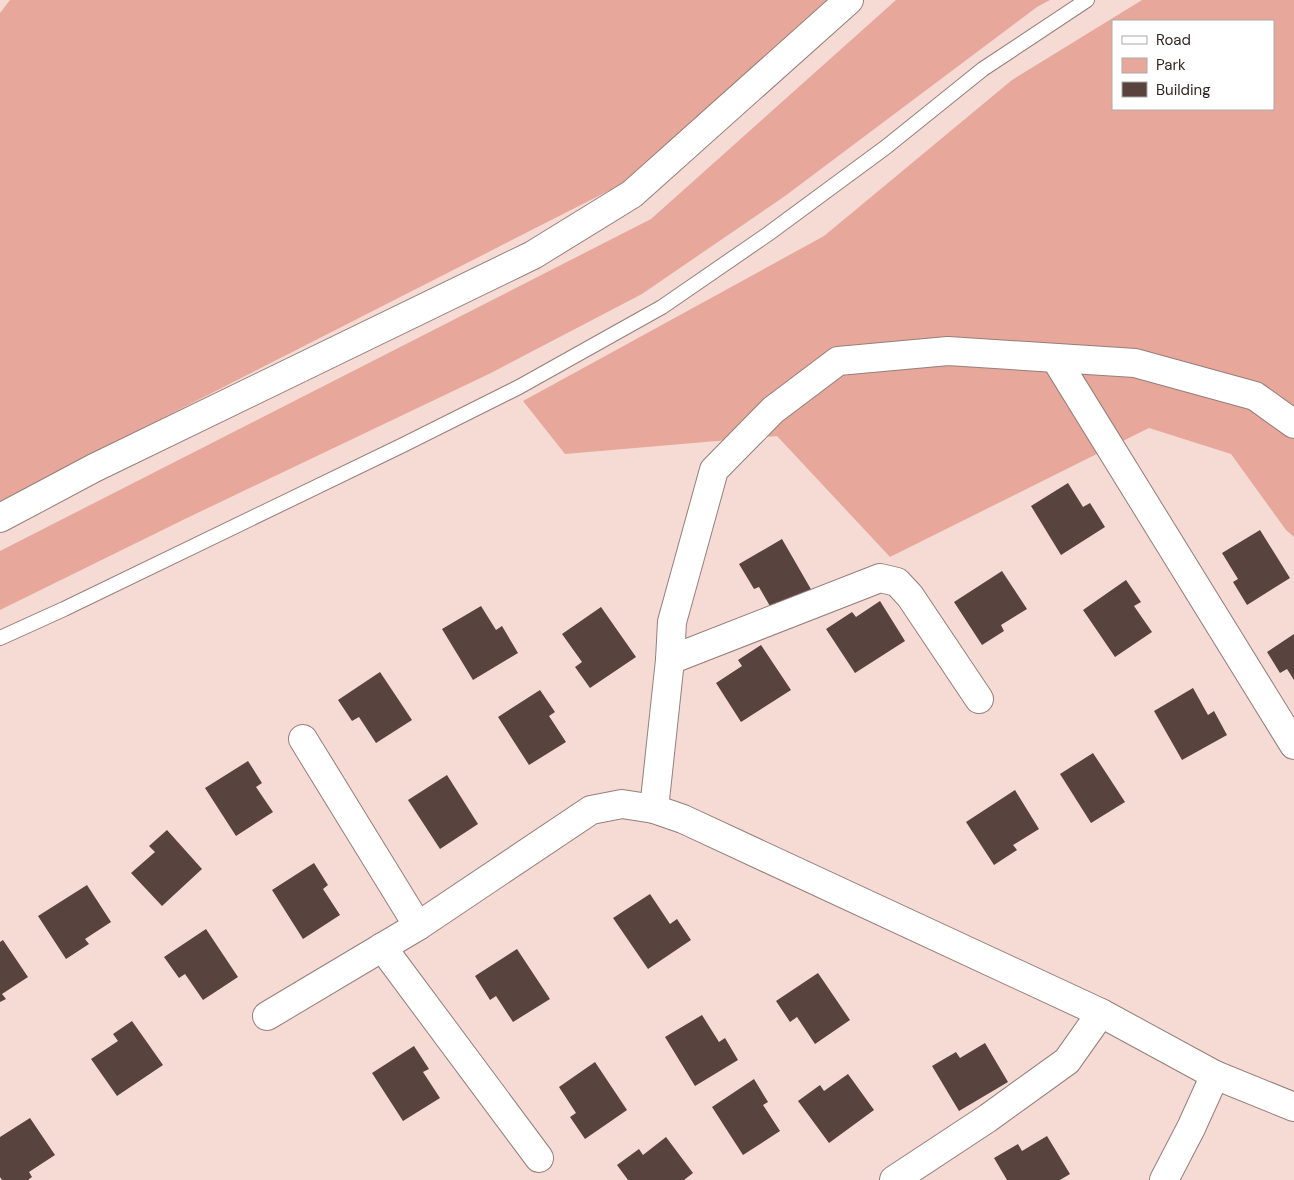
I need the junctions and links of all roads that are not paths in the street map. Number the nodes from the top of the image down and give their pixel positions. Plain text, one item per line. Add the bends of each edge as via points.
1 (849, 0) edge
2 (1086, 0) edge
3 (1055, 358) junction
4 (1294, 424) edge
5 (0, 518) edge
6 (0, 638) edge
7 (670, 660) junction
8 (979, 699) dead end
9 (303, 739) dead end
10 (1294, 745) edge
11 (654, 809) junction
12 (418, 926) junction
13 (382, 947) junction
14 (1101, 1013) junction
15 (267, 1016) dead end
16 (1215, 1075) junction
17 (1293, 1105) edge
18 (539, 1158) dead end
19 (894, 1180) edge
20 (1164, 1180) edge

1 - 5 street via 632,194 541,250 94,468
2 - 6 lane via 983,69 886,147 662,307 519,387
3 - 4 street via 1135,363 1237,391 1255,396
3 - 7 street via 948,351 838,361 773,410 714,470 672,622
3 - 10 street
7 - 8 street via 880,578 897,582 910,596
7 - 11 street
9 - 12 street
11 - 12 street via 622,804 591,810
11 - 14 street via 683,819
12 - 13 street
13 - 15 street
13 - 18 street
14 - 16 street
14 - 19 street via 1066,1061
16 - 17 street
16 - 20 street

